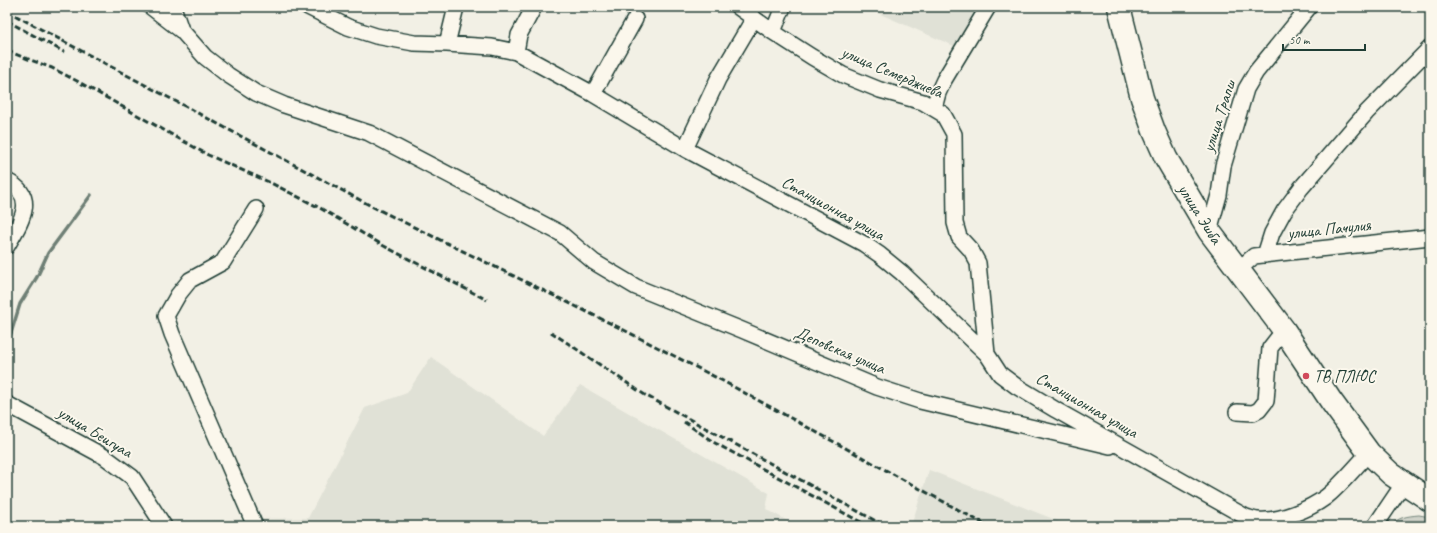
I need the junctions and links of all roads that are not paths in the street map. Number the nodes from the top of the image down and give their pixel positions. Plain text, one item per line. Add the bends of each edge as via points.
1 (151, 7) edge
2 (173, 7) edge
3 (308, 7) edge
4 (456, 7) edge
5 (534, 7) edge
6 (738, 7) edge
7 (783, 7) edge
8 (988, 7) edge
9 (1119, 7) edge
10 (1309, 7) edge
11 (754, 18) junction
12 (635, 19) dead end
13 (182, 31) junction
14 (773, 32) junction
15 (447, 44) junction
16 (1430, 48) edge
17 (516, 52) junction
18 (593, 94) junction
19 (934, 108) junction
20 (685, 149) junction
21 (7, 181) edge
22 (256, 210) dead end
23 (1209, 231) junction
24 (1430, 237) edge
25 (7, 246) edge
26 (1266, 255) junction
27 (1238, 270) junction
28 (1284, 330) junction
29 (987, 354) junction
30 (7, 404) edge
31 (1237, 412) dead end
32 (1126, 450) junction
33 (1369, 453) junction
34 (1404, 482) junction
35 (1430, 500) edge
36 (164, 526) edge
37 (255, 526) edge
38 (1375, 526) edge

1 - 13 street
2 - 13 street
3 - 15 street, Станционная улица via 348,27 376,36 414,44
4 - 15 street
5 - 17 street via 519,35
6 - 11 street, улица Семерджиева
7 - 14 street
8 - 19 street via 944,80
9 - 23 highway, улица Эшба via 1136,77 1154,131 1166,158
10 - 23 street, улица Трапш via 1256,72 1246,89 1223,166 1219,195
11 - 14 street, улица Семерджиева
11 - 20 street via 718,79
12 - 18 street
13 - 32 street, Деповская улица via 205,57 228,76 256,92 284,106 369,133 560,233 594,262 636,287 877,387 920,401
14 - 19 street, улица Семерджиева via 843,75
15 - 17 street, Станционная улица via 492,47
16 - 26 street via 1366,113 1301,188 1272,233
17 - 18 street, Станционная улица
18 - 20 street, Станционная улица
19 - 29 street, улица Семерджиева via 943,114 954,134 956,223 959,237 971,250 978,263
20 - 29 street, Станционная улица via 870,248 902,273
21 - 25 street via 16,185 24,196 25,211
22 - 37 street via 223,262 190,280 166,316
23 - 27 highway, улица Эшба
24 - 26 street, улица Пачулия
26 - 27 street, улица Пачулия via 1254,256
27 - 28 highway, улица Эшба
28 - 31 street via 1270,348 1266,401 1253,413
28 - 33 highway, улица Эшба
29 - 32 street, Станционная улица via 1000,374 1016,386
30 - 36 street, улица Беигуаа via 105,457 132,477
32 - 33 street, Станционная улица via 1246,517 1257,520 1278,519 1313,505 1326,497
33 - 34 highway, улица Эшба via 1390,474
34 - 35 highway, улица Эшба
34 - 38 street

